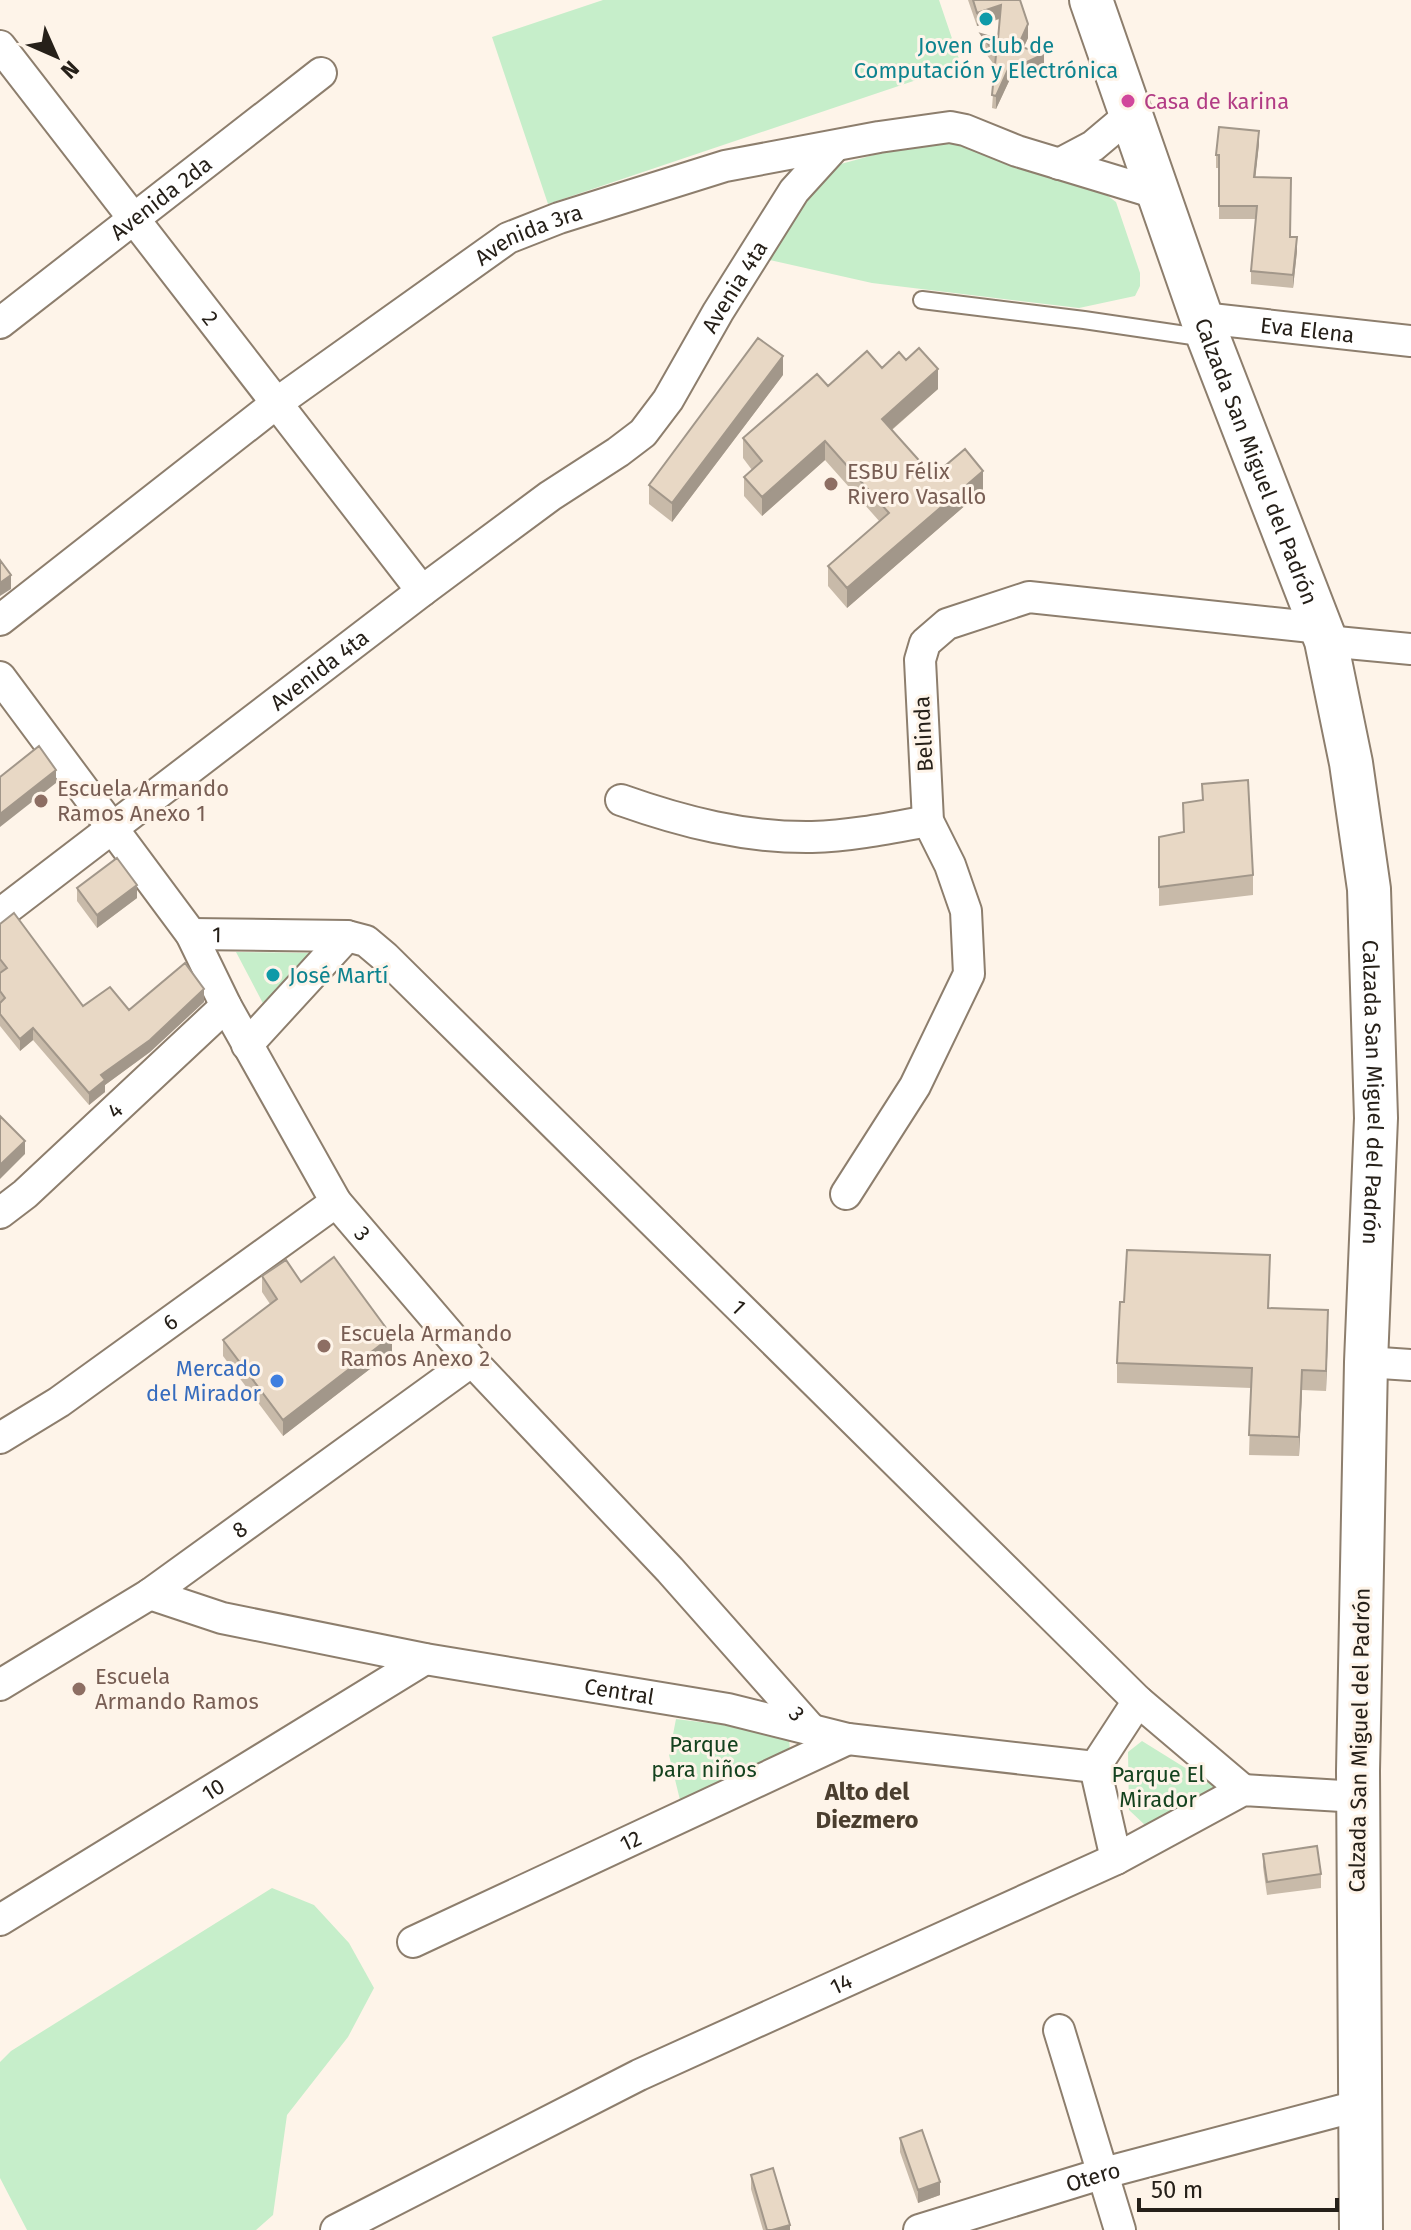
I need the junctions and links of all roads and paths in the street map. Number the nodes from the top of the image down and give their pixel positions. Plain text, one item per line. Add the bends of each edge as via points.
1 (1091, 0) edge
2 (0, 46) edge
3 (321, 73) dead end
4 (1131, 114) junction
5 (834, 147) junction
6 (1059, 164) junction
7 (1159, 194) junction
8 (132, 219) junction
9 (922, 300) dead end
10 (0, 323) edge
11 (1206, 328) junction
12 (1411, 341) edge
13 (278, 402) junction
14 (643, 433) joint
15 (422, 591) junction
16 (0, 620) edge
17 (1324, 634) junction
18 (1411, 649) edge
19 (0, 677) edge
20 (621, 800) dead end
21 (928, 821) junction
22 (112, 828) junction
23 (0, 914) edge
24 (191, 934) junction
25 (347, 936) junction
26 (226, 1006) junction
27 (247, 1045) junction
28 (846, 1194) dead end
29 (336, 1202) junction
30 (0, 1213) edge
31 (472, 1361) junction
32 (1366, 1362) junction
33 (1411, 1365) edge
34 (0, 1438) edge
35 (150, 1594) junction
36 (425, 1659) junction
37 (0, 1685) edge
38 (1138, 1701) junction
39 (809, 1727) junction
40 (848, 1739) junction
41 (1095, 1767) junction
42 (1243, 1790) junction
43 (1359, 1797) junction
44 (1116, 1859) junction
45 (0, 1920) edge
46 (413, 1942) dead end
47 (1059, 2030) dead end
48 (1361, 2105) junction
49 (1104, 2173) junction
50 (336, 2230) edge
51 (919, 2230) edge
52 (1120, 2230) edge
53 (1361, 2230) edge

1 - 4 main road, Calzada San Miguel del Padrón
2 - 8 street, 2
3 - 8 street, Avenida 2da
4 - 6 street via 1093,146
4 - 7 main road, Calzada San Miguel del Padrón
5 - 6 street, Avenida 3ra via 950,127
5 - 13 street, Avenida 3ra via 725,166 508,238
5 - 14 street, Avenia 4ta via 794,191
6 - 7 street, Avenida 3ra
7 - 11 main road, Calzada San Miguel del Padrón
8 - 10 street, Avenida 2da
8 - 13 street, 2
9 - 11 lane via 1084,320
11 - 12 street, Eva Elena
11 - 17 main road, Calzada San Miguel del Padrón
13 - 15 street, 2
13 - 16 street, Avenida 3ra
14 - 15 street, Avenida 4ta
15 - 22 street, Avenida 4ta
17 - 18 street, Belinda
17 - 21 street, Belinda via 1029,597 947,624 925,643 920,660
17 - 32 main road, Calzada San Miguel del Padrón via 1351,763 1369,889 1376,1118
19 - 22 street, 3
20 - 21 street via 674,819 751,833 812,837
21 - 28 street, Belinda via 966,911 969,974 915,1086
22 - 23 street, Avenida 4ta
22 - 24 street, 3
24 - 25 street, 1
24 - 26 street, 3
25 - 27 street
25 - 38 street, 1 via 366,941 385,957
26 - 27 street, 3
26 - 30 street, 4
27 - 29 street, 3
29 - 31 street, 3
29 - 34 street, 6 via 59,1402
31 - 35 street, 8
31 - 39 street, 3 via 670,1570
32 - 33 street
32 - 43 main road, Calzada San Miguel del Padrón
35 - 36 street, Central via 222,1618
35 - 37 street, 8
36 - 39 street, Central
36 - 45 street, 10
38 - 41 street
38 - 42 street, 1
39 - 40 street, Central
40 - 41 street, Central
40 - 46 street, 12
41 - 44 street
42 - 43 street
42 - 44 street, 14
43 - 48 main road, Calzada San Miguel del Padrón
44 - 50 street, 14 via 639,2075
47 - 49 street
48 - 49 street, Otero
48 - 53 main road, Calzada San Miguel del Padrón
49 - 51 street, Otero
49 - 52 street

